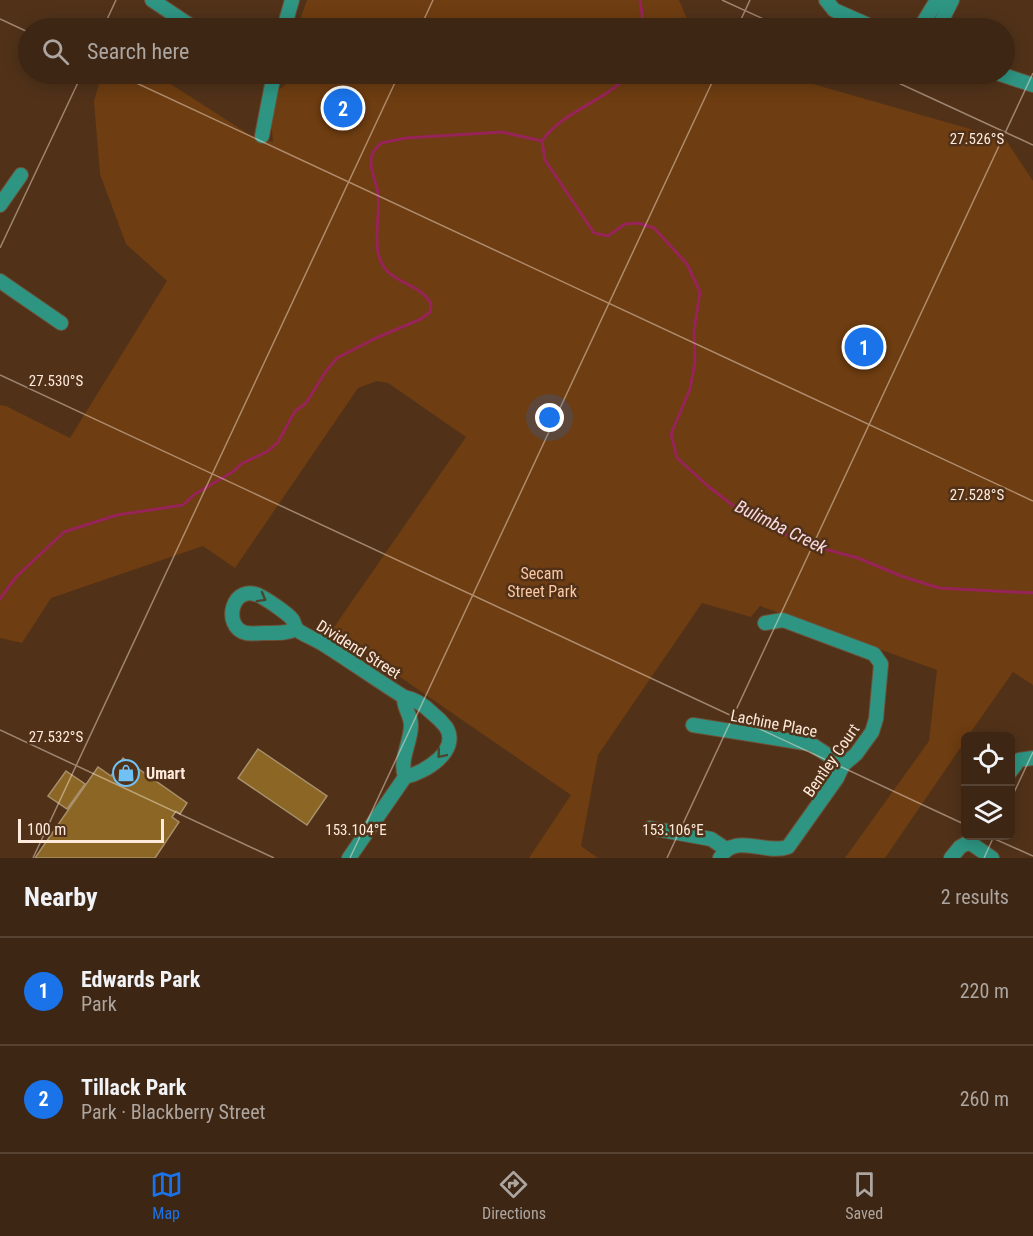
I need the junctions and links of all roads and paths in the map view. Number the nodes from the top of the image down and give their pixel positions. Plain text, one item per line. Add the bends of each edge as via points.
1 (152, 0) edge
2 (292, 0) edge
3 (826, 0) edge
4 (937, 0) edge
5 (952, 0) edge
6 (179, 18) edge
7 (287, 18) edge
8 (852, 18) edge
9 (926, 18) edge
10 (943, 18) edge
11 (1015, 79) edge
12 (268, 84) edge
13 (1033, 85) edge
14 (262, 136) dead end
15 (21, 175) dead end
16 (0, 205) edge
17 (0, 281) edge
18 (61, 323) dead end
19 (765, 623) dead end
20 (296, 629) dead end
21 (404, 698) junction
22 (437, 718) junction
23 (693, 725) dead end
24 (411, 728) junction
25 (1033, 758) edge
26 (843, 765) junction
27 (1015, 766) edge
28 (405, 777) junction
29 (650, 828) dead end
30 (969, 840) edge
31 (971, 840) edge
32 (723, 854) edge
33 (349, 858) edge
34 (951, 858) edge
35 (992, 858) edge

1 - 6 street
2 - 7 street
3 - 8 street via 834,10
4 - 9 street
5 - 10 street
11 - 13 street
12 - 14 street
15 - 16 street
17 - 18 street
19 - 26 street, Bentley Court via 783,620 874,654 881,663 872,732
20 - 21 street, Dividend Street
21 - 22 street, Dividend Street via 411,698
21 - 24 street, Dividend Street
22 - 24 street via 423,719
22 -> 28 street, Dividend Street via 448,733 447,750 433,764
23 - 26 street, Lachine Place via 811,744
24 - 28 street, Dividend Street via 402,767
25 - 27 street via 1019,760
26 - 32 street, Bentley Court via 788,847 779,850 739,844
28 - 33 street
29 - 32 street via 711,839
30 - 34 street
31 - 35 street

